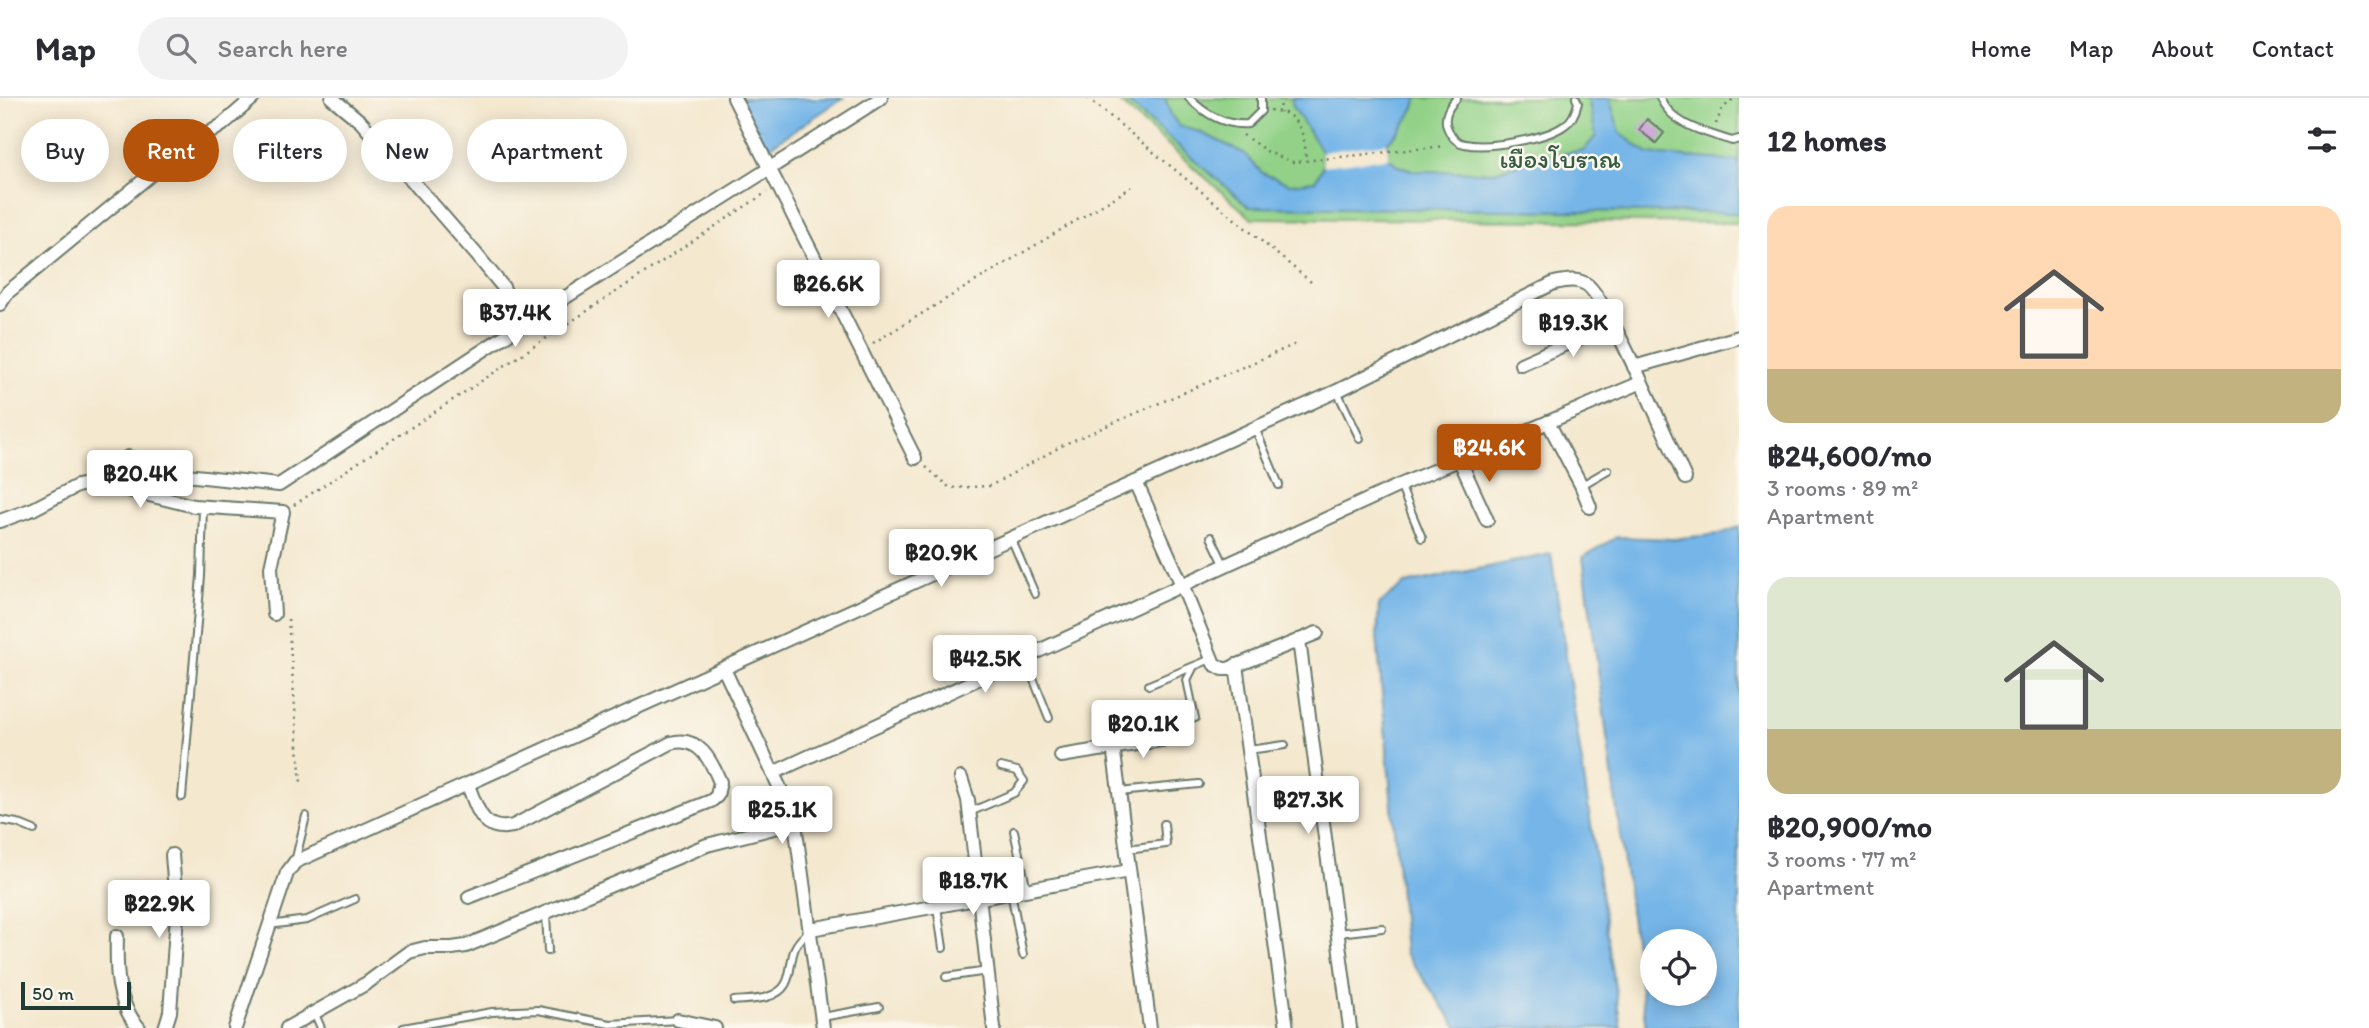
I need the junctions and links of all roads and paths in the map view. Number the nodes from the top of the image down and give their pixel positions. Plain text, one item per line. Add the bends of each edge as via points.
1 (253, 98) edge
2 (332, 98) edge
3 (734, 98) edge
4 (881, 98) edge
5 (1088, 98) edge
6 (1189, 98) edge
7 (1261, 98) edge
8 (1280, 98) edge
9 (1457, 98) edge
10 (1576, 98) edge
11 (1660, 98) edge
12 (1734, 98) edge
13 (1261, 108) junction
14 (1281, 113) junction
15 (1231, 125) junction
16 (1712, 134) junction
17 (1739, 139) edge
18 (1463, 144) junction
19 (1306, 161) junction
20 (769, 168) junction
21 (778, 185) junction
22 (1132, 187) dead end
23 (1311, 282) dead end
24 (0, 304) edge
25 (1611, 324) junction
26 (520, 326) junction
27 (1739, 337) edge
28 (1296, 344) dead end
29 (861, 350) junction
30 (1521, 364) dead end
31 (1634, 367) junction
32 (1640, 383) junction
33 (1337, 391) junction
34 (1548, 422) junction
35 (1255, 428) junction
36 (1360, 439) dead end
37 (915, 458) joint
38 (1460, 461) junction
39 (1608, 470) dead end
40 (1685, 478) dead end
41 (96, 482) junction
42 (1136, 482) junction
43 (1279, 485) dead end
44 (1400, 485) junction
45 (1581, 485) junction
46 (203, 507) junction
47 (1590, 507) dead end
48 (283, 513) junction
49 (1486, 520) dead end
50 (0, 521) edge
51 (1211, 537) dead end
52 (1012, 538) junction
53 (1422, 538) dead end
54 (1225, 566) junction
55 (1182, 585) junction
56 (1035, 594) dead end
57 (274, 601) junction
58 (274, 614) dead end
59 (1317, 633) dead end
60 (1298, 640) junction
61 (1025, 658) junction
62 (1211, 659) junction
63 (1236, 665) junction
64 (724, 669) junction
65 (1049, 718) dead end
66 (1195, 718) dead end
67 (1110, 723) dead end
68 (1167, 739) dead end
69 (1285, 745) dead end
70 (1113, 748) junction
71 (1248, 750) junction
72 (1061, 756) dead end
73 (1001, 767) dead end
74 (773, 773) junction
75 (961, 778) dead end
76 (301, 784) dead end
77 (1199, 784) dead end
78 (468, 785) junction
79 (1119, 792) junction
80 (182, 797) dead end
81 (968, 813) junction
82 (306, 816) dead end
83 (0, 820) edge
84 (794, 823) junction
85 (1164, 824) dead end
86 (34, 830) dead end
87 (1014, 831) dead end
88 (1127, 849) junction
89 (172, 855) dead end
90 (295, 862) junction
91 (1129, 871) junction
92 (1027, 890) junction
93 (1011, 892) junction
94 (469, 897) dead end
95 (355, 899) dead end
96 (981, 899) junction
97 (937, 906) junction
98 (546, 914) junction
99 (270, 925) junction
100 (1382, 928) dead end
101 (811, 929) junction
102 (1338, 933) junction
103 (117, 936) dead end
104 (943, 948) dead end
105 (548, 951) dead end
106 (1023, 955) dead end
107 (988, 971) junction
108 (946, 977) dead end
109 (734, 1001) dead end
110 (879, 1007) dead end
111 (315, 1014) junction
112 (678, 1020) joint
113 (823, 1022) edge
114 (139, 1028) edge
115 (165, 1028) edge
116 (235, 1028) edge
117 (287, 1028) edge
118 (321, 1028) edge
119 (403, 1028) edge
120 (715, 1028) edge
121 (994, 1028) edge
122 (1150, 1028) edge
123 (1287, 1028) edge
124 (1350, 1028) edge

1 - 24 street via 222,125 177,153 8,292
2 - 26 street via 361,122 476,254 503,287
3 - 20 street
4 - 20 street
5 - 23 path
6 - 15 lane
7 - 13 lane
8 - 14 path
9 - 18 lane via 1445,122 1450,136
10 - 18 lane via 1575,115 1550,132 1513,141
11 - 16 lane via 1665,110 1681,122
12 - 16 path via 1722,109
13 - 14 path
13 - 15 lane via 1248,124
14 - 19 path via 1300,130
15 - 19 path via 1268,152 1293,162
16 - 17 lane
18 - 19 path
20 - 21 street
20 - 26 street
21 - 29 street
21 - 48 path
22 - 29 path
25 - 30 street
25 - 31 street
25 - 33 street via 1587,284 1576,280 1554,283
26 - 41 street via 279,485 186,475 128,457
27 - 31 street
28 - 37 path via 1067,443 990,486 950,488
29 - 37 street
31 - 32 street
32 - 34 street
32 - 40 street
33 - 35 street
33 - 36 lane
34 - 38 street
34 - 45 street
35 - 42 street
35 - 43 lane
38 - 44 street
38 - 49 street
39 - 45 lane
41 - 46 street
41 - 50 street
42 - 52 street
42 - 55 street
44 - 53 lane
44 - 54 street
45 - 47 street
46 - 48 street
46 - 80 lane
48 - 57 street via 271,567
51 - 54 lane
52 - 56 lane
52 - 64 street
54 - 55 street
55 - 61 street
55 - 62 street
57 - 58 street
57 - 76 path via 287,613
59 - 60 street
60 - 63 street
60 - 102 street
61 - 65 lane
61 - 74 street
62 - 63 street via 1223,669
62 - 66 lane via 1186,669 1149,685 1194,666 1187,680
63 - 71 street
64 - 74 street
64 - 78 street
67 - 70 street
68 - 70 street
69 - 71 lane
70 - 72 street
70 - 79 street
71 - 123 street
73 - 81 lane via 1017,771 1024,781 1014,793
74 - 84 street
75 - 81 street
77 - 79 lane
78 - 90 street
78 - 94 street via 478,811 492,826 502,829 680,740 700,748 720,782 711,801
79 - 88 street
81 - 96 street
82 - 90 lane
83 - 86 lane
84 - 98 street via 707,845
84 - 101 street
85 - 88 lane via 1166,844
87 - 92 lane
88 - 91 street
89 - 115 street via 177,915
90 - 99 street
91 - 92 street
91 - 122 street
92 - 93 street
93 - 96 street
93 - 106 lane
95 - 99 lane via 307,920
96 - 97 street
96 - 107 street
97 - 101 street
97 - 104 lane
98 - 105 lane
98 - 111 street via 466,946 409,951 368,983
99 - 116 street
100 - 102 lane
101 - 109 lane via 798,941 788,982 778,993
101 - 113 street
102 - 124 street
103 - 114 street via 121,995
107 - 108 lane
107 - 121 street
110 - 113 lane
111 - 117 street
111 - 118 lane
112 - 119 lane via 610,1024 538,1010 492,1012
112 - 120 street

